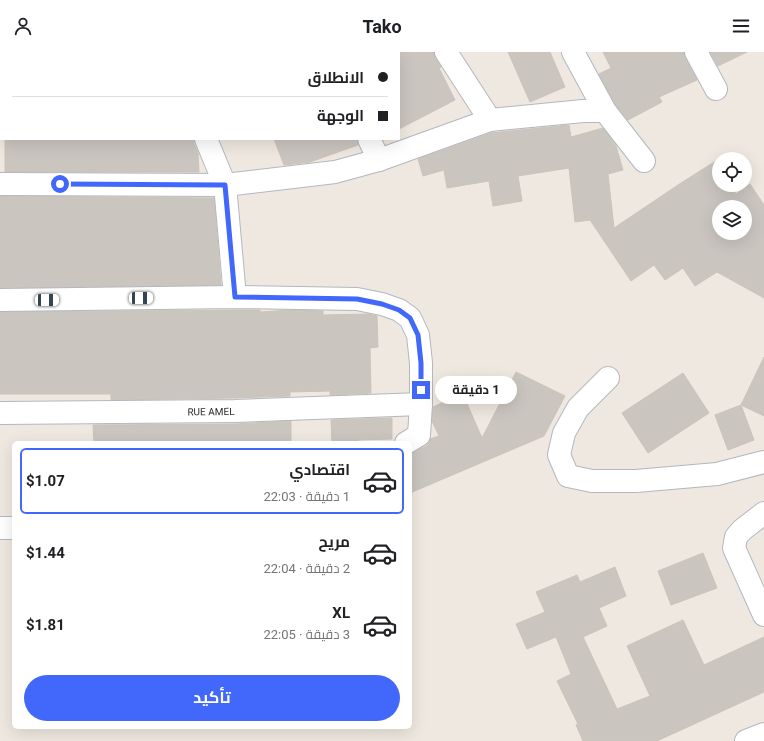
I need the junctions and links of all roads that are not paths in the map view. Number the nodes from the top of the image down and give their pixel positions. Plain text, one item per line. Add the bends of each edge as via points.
1 (446, 52) edge
2 (574, 52) edge
3 (696, 52) edge
4 (716, 89) dead end
5 (605, 112) junction
6 (490, 120) junction
7 (206, 140) edge
8 (369, 140) edge
9 (379, 160) junction
10 (644, 161) dead end
11 (0, 184) edge
12 (225, 185) junction
13 (235, 297) junction
14 (0, 300) edge
15 (608, 378) dead end
16 (421, 404) junction
17 (0, 412) edge
18 (409, 441) edge
19 (764, 462) edge
20 (764, 513) edge
21 (0, 528) edge
22 (12, 528) edge
23 (764, 615) edge
24 (764, 734) edge
25 (746, 741) edge

1 - 6 street
2 - 5 street
3 - 4 street
5 - 6 street
5 - 10 street
6 - 9 street
7 - 12 street
8 - 9 street
9 - 12 street via 335,172
11 - 12 street
12 - 13 street
13 - 14 street
13 - 16 street via 357,299 399,310 410,318 418,335
15 - 19 street via 578,408 564,433 559,455 568,476 592,481 636,481 717,474
16 - 17 street, RUE AMEL via 235,411
16 - 18 street via 419,435
20 - 23 street via 736,537 734,548
21 - 22 street
24 - 25 street

